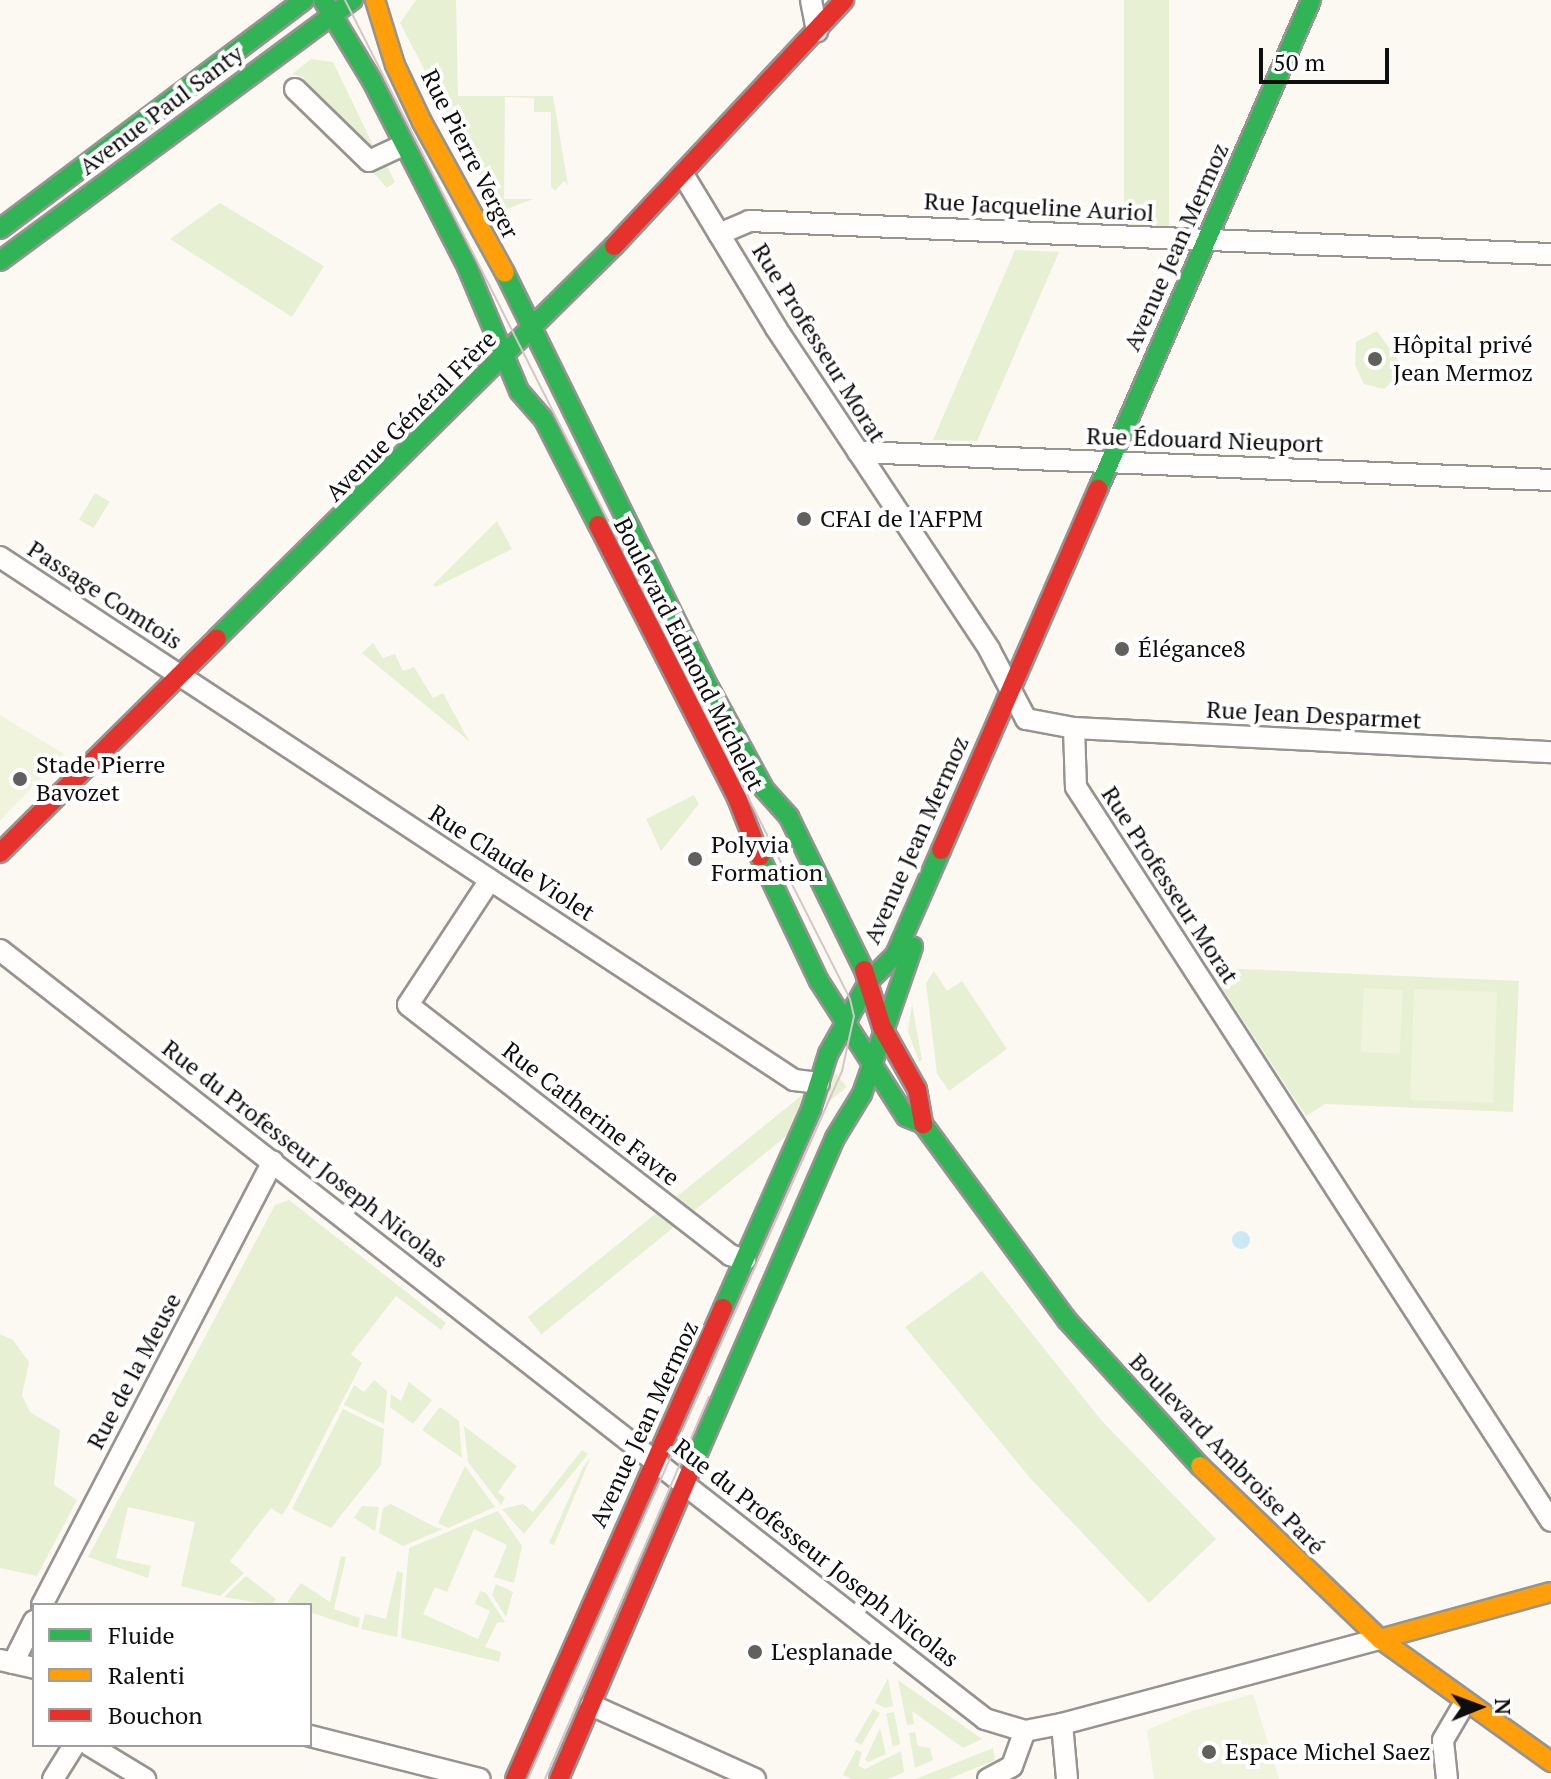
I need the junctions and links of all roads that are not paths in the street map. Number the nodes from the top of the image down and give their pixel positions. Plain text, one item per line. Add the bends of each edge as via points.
1 (304, 0) edge
2 (353, 0) edge
3 (375, 0) edge
4 (811, 0) edge
5 (844, 0) edge
6 (1311, 0) edge
7 (1324, 0) edge
8 (327, 7) edge
9 (817, 31) junction
10 (185, 89) junction
11 (295, 89) dead end
12 (194, 115) junction
13 (404, 145) junction
14 (684, 176) junction
15 (0, 229) edge
16 (719, 234) junction
17 (1211, 241) junction
18 (1551, 254) edge
19 (0, 261) edge
20 (534, 325) junction
21 (503, 357) junction
22 (858, 452) junction
23 (1115, 462) junction
24 (1551, 480) edge
25 (0, 557) edge
26 (181, 676) junction
27 (1014, 698) junction
28 (1074, 728) junction
29 (1551, 752) edge
30 (0, 853) edge
31 (490, 880) junction
32 (0, 950) edge
33 (869, 981) junction
34 (844, 1021) junction
35 (882, 1027) junction
36 (873, 1065) junction
37 (819, 1083) junction
38 (923, 1124) junction
39 (273, 1162) junction
40 (745, 1260) junction
41 (655, 1459) junction
42 (688, 1484) junction
43 (1551, 1521) edge
44 (1551, 1592) edge
45 (43, 1603) edge
46 (32, 1624) edge
47 (1380, 1639) junction
48 (6, 1661) edge
49 (32, 1668) edge
50 (1464, 1704) junction
51 (591, 1705) junction
52 (1062, 1724) junction
53 (1025, 1731) junction
54 (312, 1737) edge
55 (73, 1747) edge
56 (92, 1747) edge
57 (1551, 1762) edge
58 (53, 1779) edge
59 (145, 1779) edge
60 (480, 1779) edge
61 (515, 1779) edge
62 (559, 1779) edge
63 (755, 1779) edge
64 (988, 1779) edge
65 (1067, 1779) edge
66 (1447, 1779) edge

1 - 10 street, Avenue Paul Santy
2 - 8 street, Avenue Paul Santy
3 - 20 street, Rue Pierre Verger via 395,65 422,122
4 - 9 street
5 - 9 street, Avenue Général Frère
6 - 17 street, Avenue Jean Mermoz
7 - 17 street, Avenue Jean Mermoz
8 - 12 street, Avenue Paul Santy
8 - 13 street
9 - 14 street, Avenue Général Frère
10 - 12 street
10 - 15 street, Avenue Paul Santy
11 - 13 street via 369,161
12 - 19 street, Avenue Paul Santy
13 - 21 street via 467,267
14 - 16 street, Rue Professeur Morat
14 - 20 street, Avenue Général Frère
16 - 17 street, Rue Jacqueline Auriol via 749,221
16 - 22 street, Rue Professeur Morat
17 - 18 street, Rue Jacqueline Auriol
17 - 23 street, Avenue Jean Mermoz
20 - 21 street, Avenue Général Frère
20 - 33 street, Boulevard Edmond Michelet via 640,553 764,789 789,817
21 - 26 street, Avenue Général Frère
21 - 34 street, Boulevard Edmond Michelet via 519,391 551,434 737,798 741,817 819,981
22 - 23 street, Rue Édouard Nieuport
22 - 27 street, Rue Professeur Morat via 989,649
23 - 24 street, Rue Édouard Nieuport
23 - 27 street, Avenue Jean Mermoz
25 - 26 street, Passage Comtois
26 - 30 street, Avenue Général Frère
26 - 31 street, Rue Claude Violet
27 - 28 street via 1026,719
27 - 33 street, Avenue Jean Mermoz via 895,955
27 - 35 street, Avenue Jean Mermoz
28 - 29 street, Rue Jean Desparmet
28 - 43 street, Rue Professeur Morat via 1076,787
31 - 37 street, Rue Claude Violet via 794,1080
31 - 40 street, Rue Catherine Favre via 408,1005 730,1255
32 - 39 street, Rue du Professeur Joseph Nicolas
33 - 34 street, Avenue Jean Mermoz
33 - 35 street, Boulevard Edmond Michelet
34 - 36 street, Boulevard Edmond Michelet
34 - 37 street, Avenue Jean Mermoz
35 - 36 street, Avenue Jean Mermoz
35 - 38 street, Boulevard Ambroise Paré via 917,1089
36 - 38 street, Boulevard Ambroise Paré via 906,1117
36 - 42 street, Avenue Jean Mermoz via 768,1289
37 - 40 street, Avenue Jean Mermoz
38 - 47 street, Boulevard Ambroise Paré via 1058,1308 1130,1391
39 - 41 street, Rue du Professeur Joseph Nicolas
39 - 45 street, Rue de la Meuse
40 - 41 street, Avenue Jean Mermoz
41 - 42 street, Rue du Professeur Joseph Nicolas
41 - 61 street, Avenue Jean Mermoz
42 - 51 street, Avenue Jean Mermoz
42 - 53 street, Rue du Professeur Joseph Nicolas via 985,1719
44 - 47 street, Rue du Professeur Joseph Nicolas
46 - 48 street
47 - 50 street, Boulevard Ambroise Paré
47 - 52 street, Rue du Professeur Joseph Nicolas
48 - 49 street
50 - 57 street, Boulevard Ambroise Paré
50 - 66 street via 1443,1740
51 - 62 street, Avenue Jean Mermoz
51 - 63 street
52 - 53 street, Rue du Professeur Joseph Nicolas
52 - 65 street
53 - 64 street via 1012,1766
54 - 60 street
55 - 58 street
56 - 59 street

